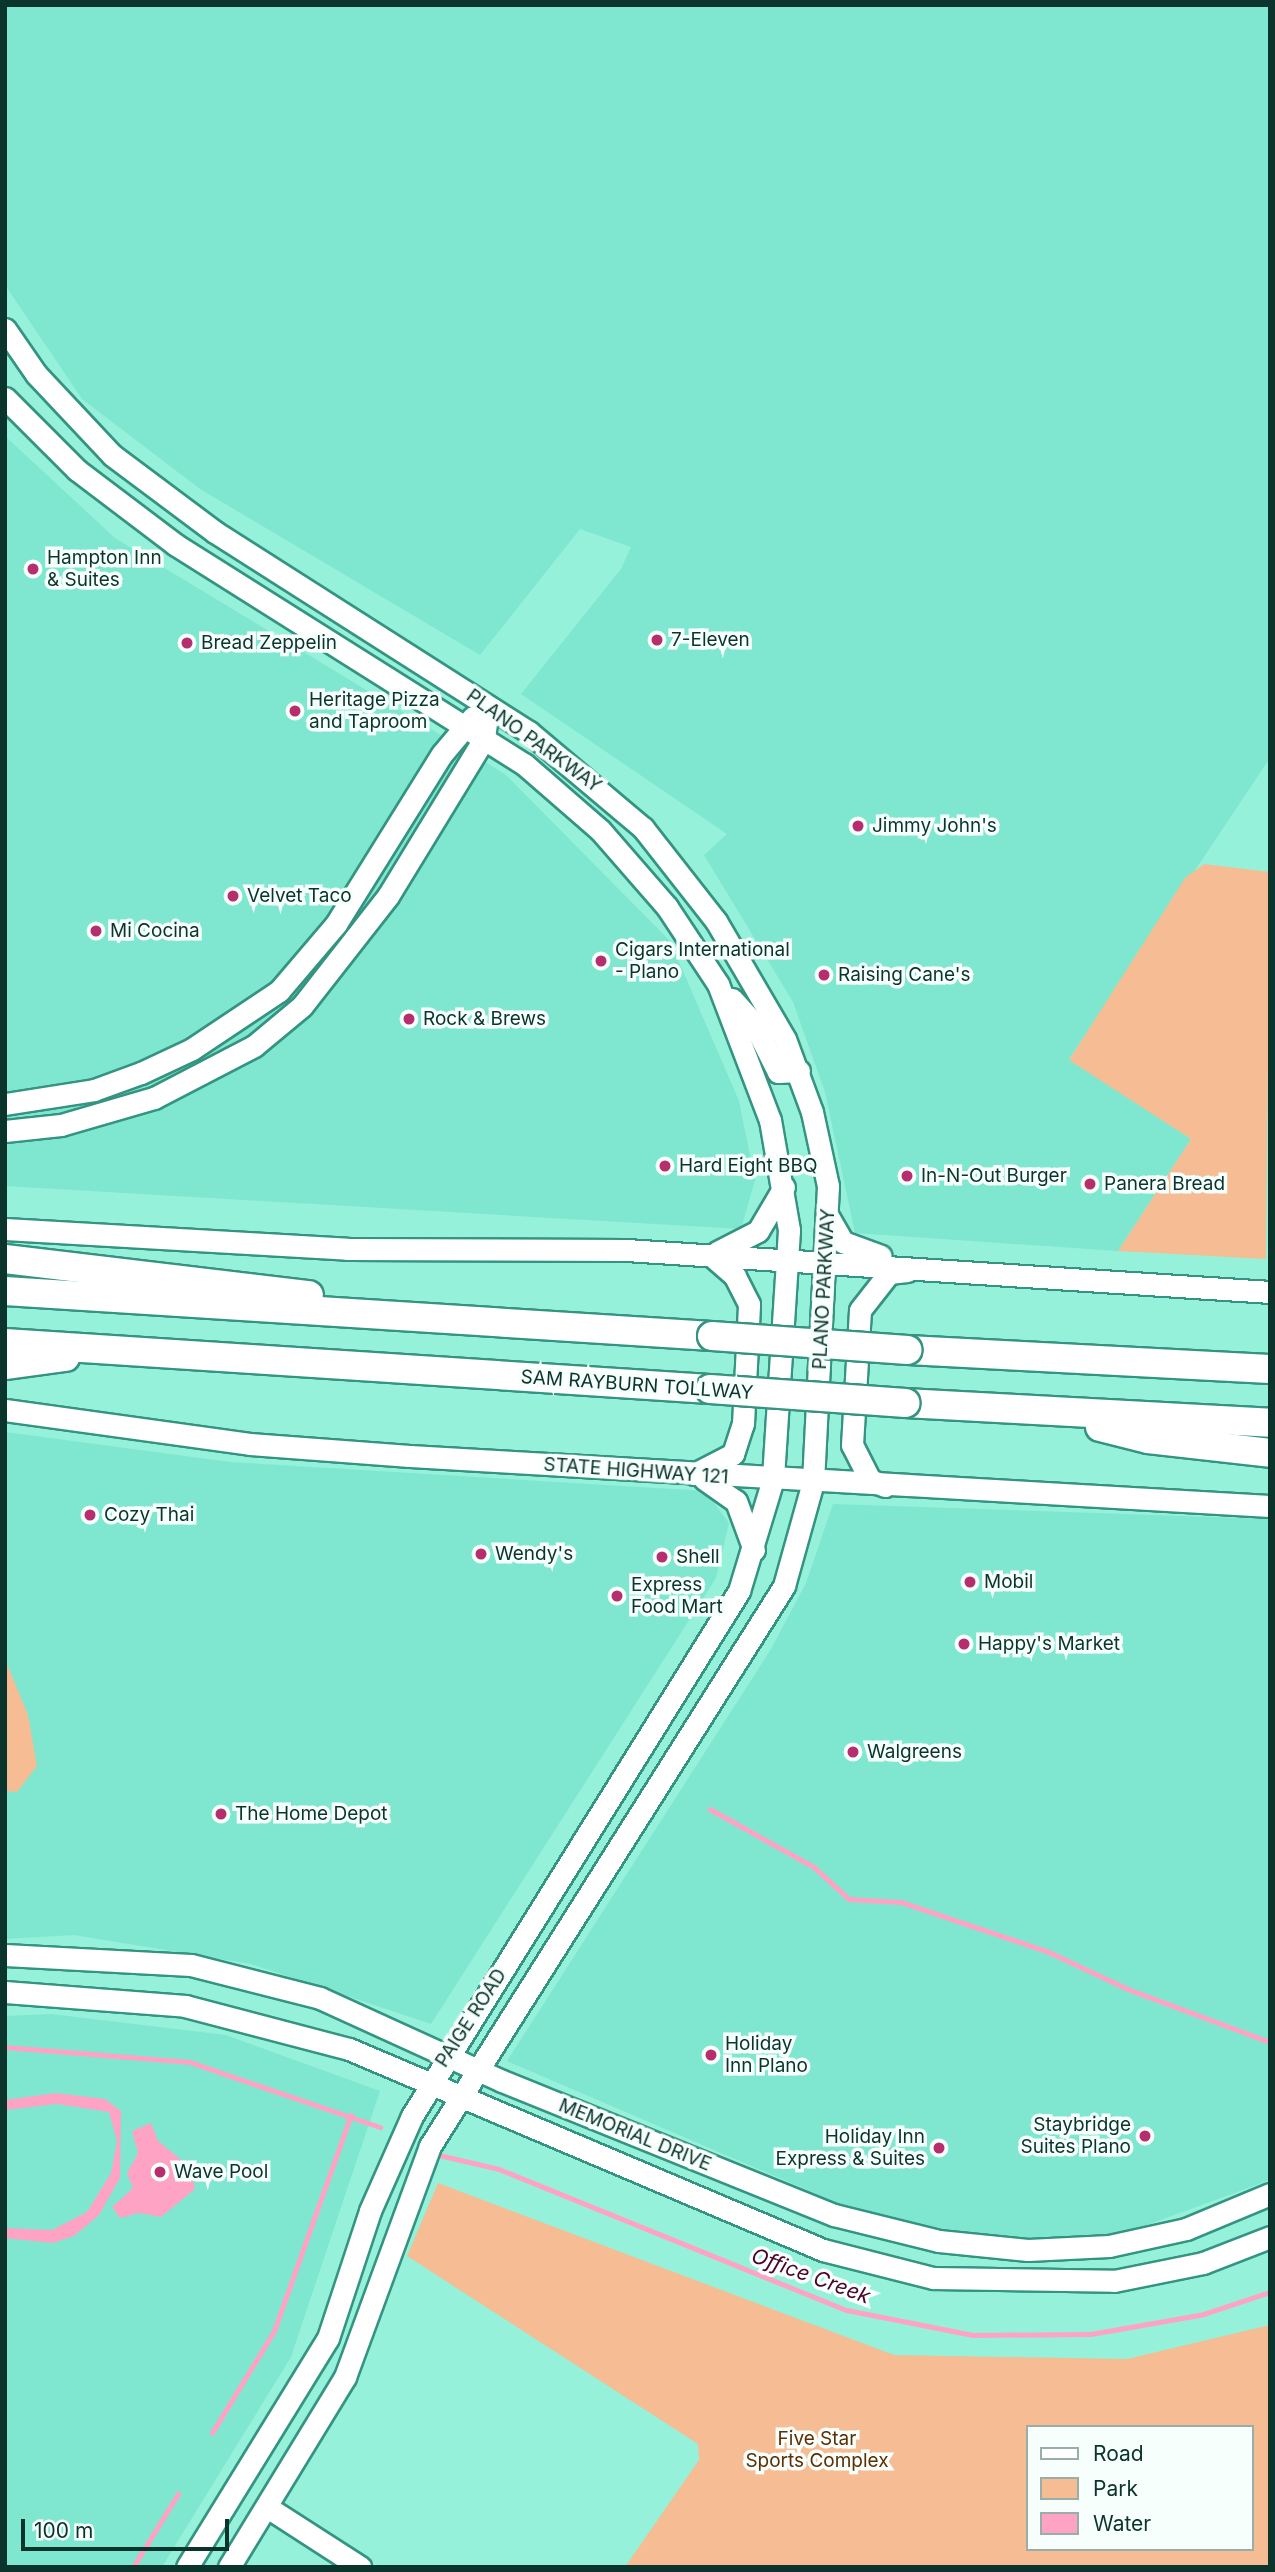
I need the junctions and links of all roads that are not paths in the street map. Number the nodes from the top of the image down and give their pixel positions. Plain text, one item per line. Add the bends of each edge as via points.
1 (5, 328) edge
2 (5, 398) edge
3 (488, 706) junction
4 (461, 726) junction
5 (484, 739) junction
6 (718, 984) junction
7 (799, 1071) junction
8 (5, 1104) edge
9 (5, 1131) edge
10 (784, 1187) junction
11 (829, 1219) junction
12 (5, 1229) edge
13 (712, 1255) junction
14 (5, 1259) edge
15 (788, 1259) junction
16 (827, 1261) junction
17 (923, 1269) junction
18 (5, 1291) edge
19 (1270, 1292) edge
20 (429, 1318) junction
21 (5, 1343) edge
22 (103, 1349) junction
23 (5, 1365) edge
24 (1270, 1369) edge
25 (5, 1410) edge
26 (1039, 1411) junction
27 (1270, 1423) edge
28 (1270, 1453) edge
29 (692, 1475) junction
30 (773, 1479) junction
31 (813, 1482) junction
32 (886, 1486) junction
33 (1270, 1506) edge
34 (754, 1550) junction
35 (611, 1801) junction
36 (638, 1819) junction
37 (5, 1955) edge
38 (57, 1956) junction
39 (5, 1992) edge
40 (56, 1992) junction
41 (449, 2054) junction
42 (479, 2070) junction
43 (429, 2085) junction
44 (460, 2099) junction
45 (1270, 2194) edge
46 (869, 2226) junction
47 (1270, 2237) edge
48 (860, 2263) junction
49 (267, 2507) junction
50 (187, 2567) edge
51 (229, 2567) edge
52 (360, 2567) edge

1 - 3 main road, PLANO PARKWAY via 36,374 112,455 215,532
2 - 4 main road, PLANO PARKWAY via 77,470 176,545
3 - 4 main road
3 - 5 main road
3 - 7 main road, PLANO PARKWAY via 599,787 673,862 736,953
4 - 5 main road, PLANO PARKWAY
4 - 8 main road via 336,924 279,991 191,1049 141,1073 94,1090
5 - 6 main road, PLANO PARKWAY via 563,795 600,830 667,907
5 - 9 main road via 361,937 275,1030 154,1098 61,1125
6 - 7 main road via 753,1022 778,1072
6 - 10 main road, PLANO PARKWAY via 757,1073
7 - 11 main road, PLANO PARKWAY via 823,1160
10 - 13 main road via 758,1231
10 - 15 main road, PLANO PARKWAY
11 - 16 main road, PLANO PARKWAY
11 - 17 main road via 856,1250
12 - 13 main road via 347,1249 578,1248
13 - 15 main road
13 - 29 main road via 735,1276 749,1304 743,1424 733,1454
14 - 20 highway via 267,1287
15 - 16 main road
15 - 30 main road, PLANO PARKWAY
16 - 17 main road
16 - 31 main road, PLANO PARKWAY
17 - 19 main road
17 - 32 main road via 889,1273 860,1310 852,1445 870,1480
18 - 20 highway
20 - 24 highway, bridge
21 - 22 highway, SAM RAYBURN TOLLWAY
22 - 23 highway
22 - 26 highway, SAM RAYBURN TOLLWAY, bridge
25 - 29 main road, STATE HIGHWAY 121 via 250,1444
26 - 27 highway, SAM RAYBURN TOLLWAY
26 - 28 highway via 1148,1440
29 - 30 main road, STATE HIGHWAY 121
29 - 34 main road via 736,1501
30 - 31 main road, STATE HIGHWAY 121
30 - 34 main road, PAIGE ROAD
31 - 32 main road, STATE HIGHWAY 121
31 - 36 main road, PAIGE ROAD via 796,1552 764,1627
32 - 33 main road, STATE HIGHWAY 121
34 - 35 main road, PAIGE ROAD via 716,1633
35 - 36 main road
35 - 41 main road, PAIGE ROAD
36 - 42 main road, PAIGE ROAD
37 - 38 main road, MEMORIAL DRIVE
38 - 40 main road
38 - 41 main road, MEMORIAL DRIVE via 191,1965 320,1998
39 - 40 main road, MEMORIAL DRIVE
40 - 43 main road, MEMORIAL DRIVE via 185,2006 349,2049
41 - 42 main road, MEMORIAL DRIVE
41 - 43 main road, PAIGE ROAD
42 - 44 main road, PAIGE ROAD
42 - 46 main road, MEMORIAL DRIVE
43 - 44 main road, MEMORIAL DRIVE
43 - 50 main road, PAIGE ROAD via 385,2174 328,2337
44 - 48 main road, MEMORIAL DRIVE
44 - 49 main road, PAIGE ROAD via 411,2189 345,2377
45 - 46 main road, MEMORIAL DRIVE via 1186,2229 1109,2246 1028,2250
46 - 48 main road
47 - 48 main road, MEMORIAL DRIVE via 1203,2263 1114,2281 933,2278
49 - 51 main road, PAIGE ROAD
49 - 52 main road

